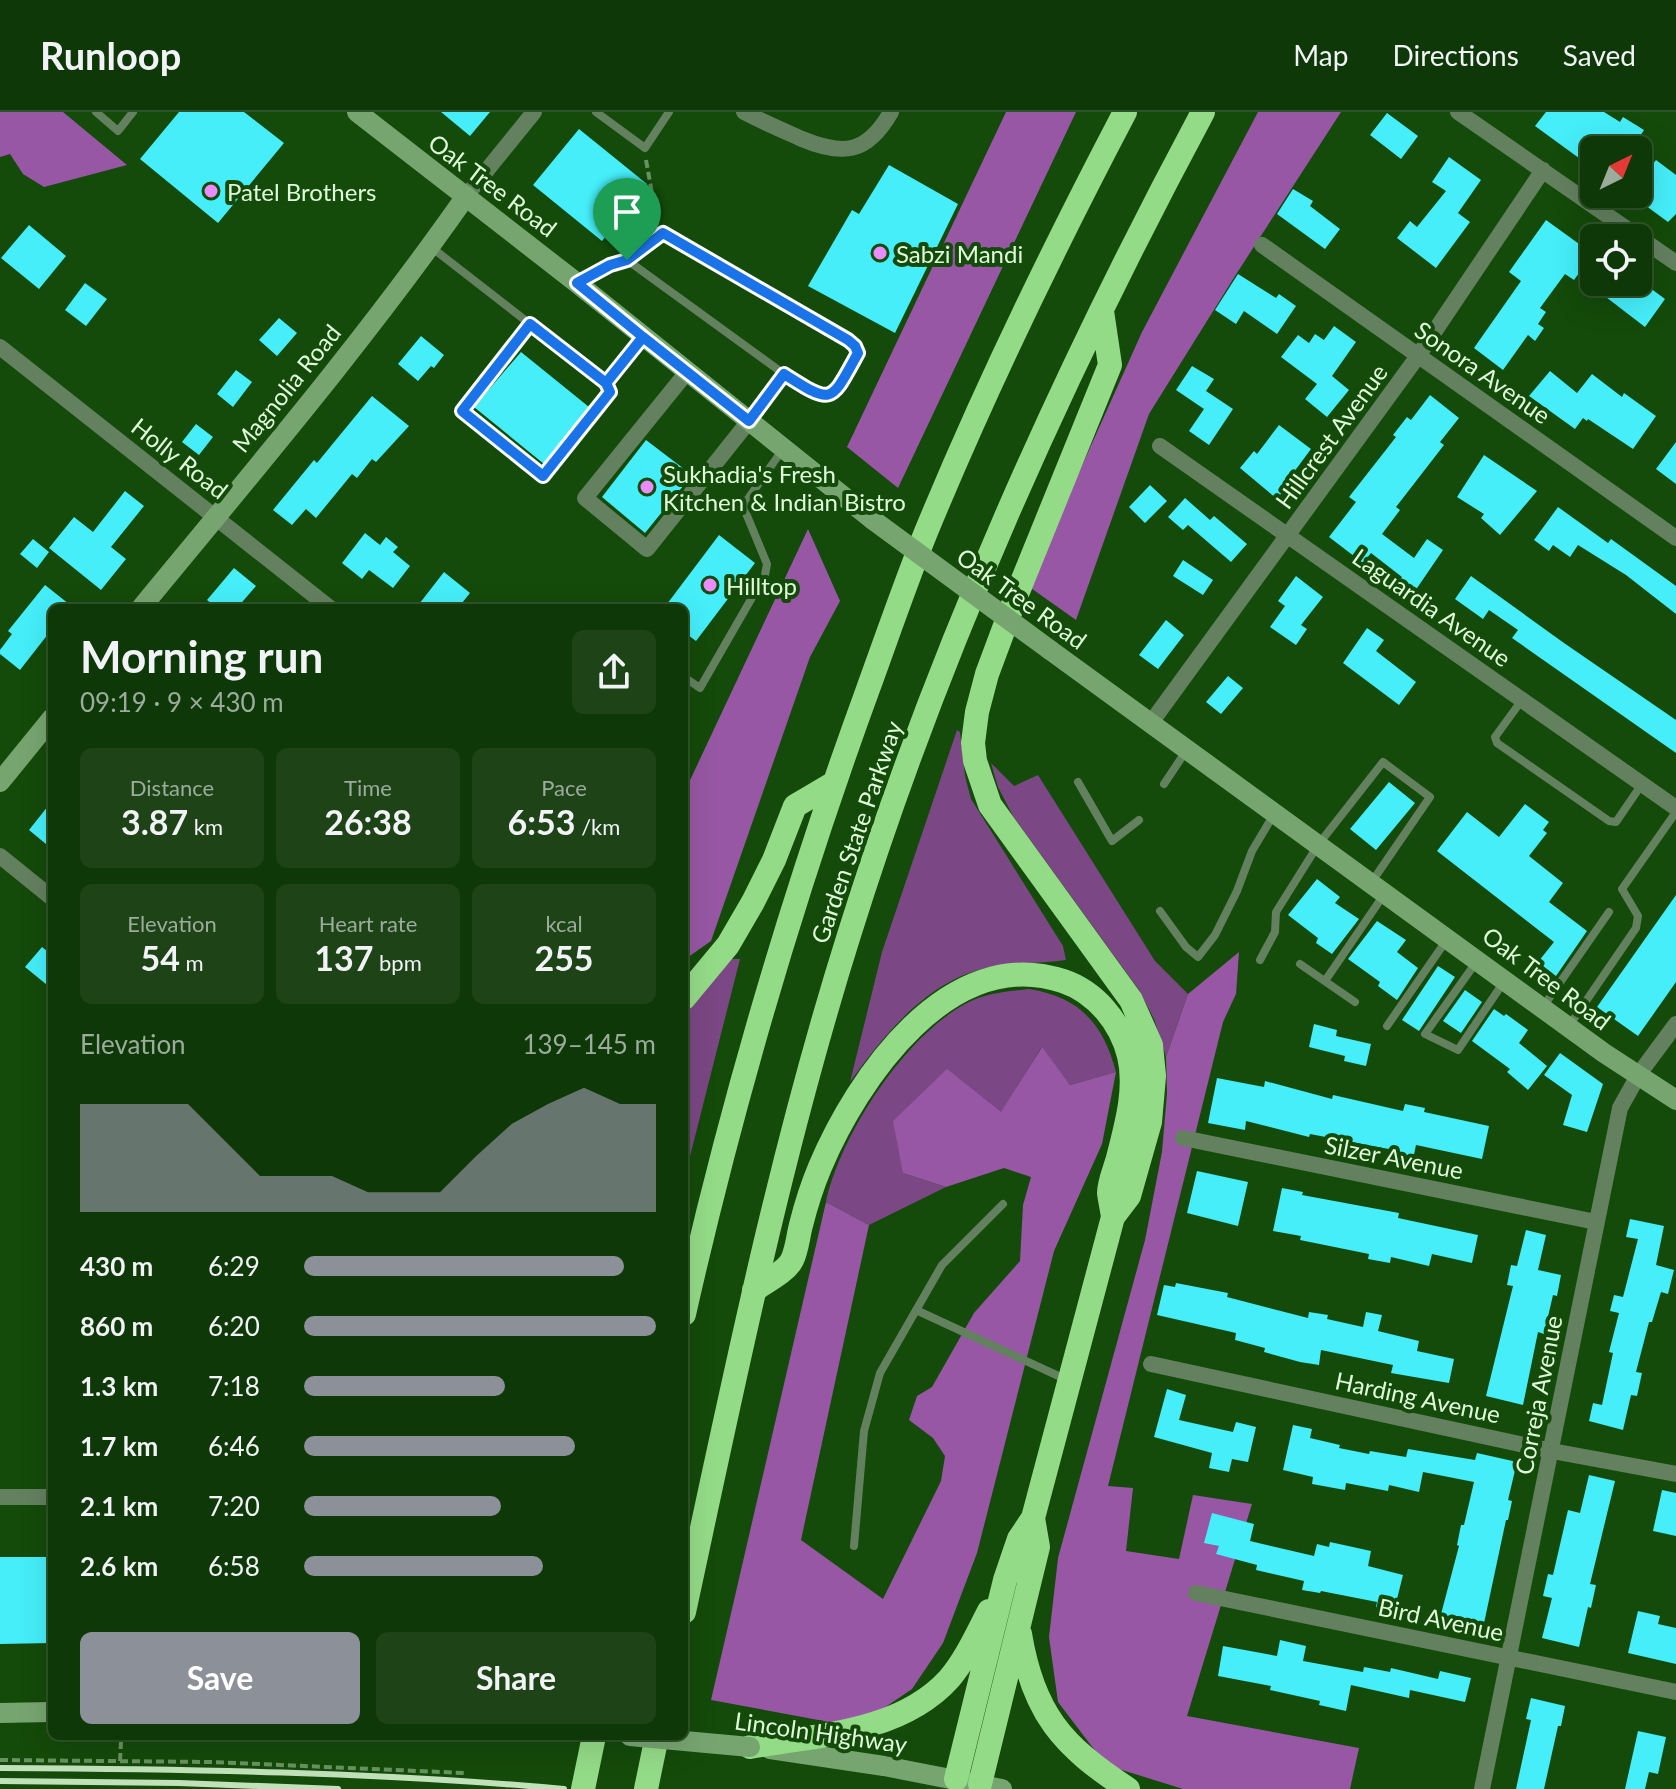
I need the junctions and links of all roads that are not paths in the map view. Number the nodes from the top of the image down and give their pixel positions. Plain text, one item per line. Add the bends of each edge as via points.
1 (96, 112) edge
2 (133, 112) edge
3 (357, 112) edge
4 (534, 112) edge
5 (596, 112) edge
6 (670, 112) edge
7 (744, 112) edge
8 (891, 112) edge
9 (1125, 112) edge
10 (1203, 112) edge
11 (1458, 112) edge
12 (1543, 170) junction
13 (466, 196) junction
14 (1262, 245) dead end
15 (431, 247) junction
16 (627, 260) junction
17 (1676, 263) edge
18 (577, 283) junction
19 (1102, 311) junction
20 (530, 324) junction
21 (643, 337) junction
22 (0, 347) edge
23 (1418, 356) junction
24 (687, 372) junction
25 (784, 374) junction
26 (606, 383) junction
27 (749, 421) junction
28 (1160, 446) dead end
29 (783, 448) junction
30 (215, 517) junction
31 (1289, 535) junction
32 (1676, 538) edge
33 (144, 604) edge
34 (325, 604) edge
35 (688, 680) edge
36 (1522, 699) junction
37 (48, 723) edge
38 (1150, 724) junction
39 (1186, 750) junction
40 (0, 782) edge
41 (1078, 782) dead end
42 (834, 783) junction
43 (1164, 784) dead end
44 (1642, 784) junction
45 (1676, 810) edge
46 (1274, 813) junction
47 (1139, 820) dead end
48 (1318, 845) junction
49 (0, 856) edge
50 (1378, 888) junction
51 (48, 895) edge
52 (1160, 911) dead end
53 (1609, 912) dead end
54 (1448, 937) junction
55 (1260, 960) dead end
56 (1478, 960) junction
57 (1300, 964) dead end
58 (1506, 980) junction
59 (1325, 981) junction
60 (688, 993) edge
61 (1355, 1002) dead end
62 (1543, 1008) junction
63 (1676, 1024) edge
64 (1387, 1026) dead end
65 (1568, 1026) junction
66 (1639, 1074) junction
67 (1676, 1100) edge
68 (1183, 1138) dead end
69 (1003, 1204) dead end
70 (1113, 1217) junction
71 (1596, 1222) junction
72 (754, 1290) junction
73 (688, 1298) edge
74 (916, 1310) junction
75 (1151, 1364) dead end
76 (1070, 1381) junction
77 (1552, 1451) junction
78 (1676, 1474) edge
79 (0, 1497) edge
80 (48, 1497) edge
81 (1033, 1518) junction
82 (854, 1546) dead end
83 (1005, 1580) junction
84 (1196, 1593) dead end
85 (688, 1594) edge
86 (1018, 1625) junction
87 (1510, 1659) junction
88 (1676, 1692) edge
89 (48, 1712) edge
90 (0, 1713) edge
91 (593, 1740) edge
92 (656, 1740) edge
93 (674, 1740) edge
94 (750, 1747) junction
95 (956, 1779) junction
96 (991, 1787) edge
97 (583, 1789) edge
98 (646, 1789) edge
99 (1128, 1789) edge
100 (1482, 1789) edge

1 - 2 lane via 118,131
3 - 13 street, Oak Tree Road
4 - 13 street
5 - 6 lane via 645,148
7 - 8 street via 833,150 862,145 880,131
9 - 42 highway, Garden State Parkway via 1034,293 927,530
10 - 19 highway, Garden State Parkway
11 - 12 street
12 - 17 street
12 - 23 street, Hillcrest Avenue
13 - 15 street, Magnolia Road
13 - 18 street, Oak Tree Road
14 - 23 street, Sonora Avenue
15 - 20 lane
15 - 30 street, Magnolia Road
16 - 18 lane
16 - 25 lane
16 - 25 lane via 663,233 848,340 858,353 841,384 825,396
18 - 21 street, Oak Tree Road
19 - 70 highway via 1110,365 999,642 981,693 973,743 990,805 1131,1000 1151,1045 1150,1122 1129,1196
19 - 72 highway, Garden State Parkway via 1012,506 903,775 816,1046
20 - 26 lane
20 - 26 lane via 462,411 543,476 610,392
21 - 24 street, Oak Tree Road
21 - 26 lane
22 - 30 street, Holly Road
23 - 31 street, Hillcrest Avenue
23 - 32 street, Sonora Avenue
24 - 27 street, Oak Tree Road
24 - 27 street via 585,498 647,549
25 - 27 lane
27 - 29 street, Oak Tree Road
28 - 31 street, Laguardia Avenue
29 - 35 lane via 743,506 767,564 765,575 700,688
29 - 38 street, Oak Tree Road, bridge
30 - 33 street, Magnolia Road
30 - 34 street, Holly Road
31 - 36 street, Laguardia Avenue
31 - 38 street, Hillcrest Avenue
36 - 44 street, Laguardia Avenue
36 - 44 lane via 1495,737 1497,743 1609,821 1616,822
37 - 40 street
38 - 39 street, Oak Tree Road
39 - 43 lane
39 - 46 street, Oak Tree Road
41 - 47 lane via 1112,841
42 - 60 highway via 795,806 753,902 728,945
42 - 73 highway, Garden State Parkway via 738,1095
44 - 45 street, Laguardia Avenue
45 - 65 lane via 1622,889 1638,916 1636,928
46 - 48 street, Oak Tree Road
46 - 52 lane via 1215,935 1198,957
48 - 50 street, Oak Tree Road
48 - 50 lane via 1383,762 1430,797
48 - 55 lane via 1276,912 1275,932
49 - 51 street
50 - 54 street, Oak Tree Road
50 - 59 lane
53 - 62 lane
54 - 56 street, Oak Tree Road
54 - 64 lane
56 - 58 street, Oak Tree Road
56 - 58 lane via 1425,1034 1458,1050
57 - 59 lane
58 - 62 street, Oak Tree Road
59 - 61 lane
62 - 65 street, Oak Tree Road
63 - 66 street, Correja Avenue
65 - 66 street, Oak Tree Road
66 - 67 street, Oak Tree Road
66 - 71 street, Correja Avenue via 1620,1108
68 - 71 street, Silzer Avenue
69 - 74 lane via 942,1265
70 - 72 highway via 1109,1191 1131,1085 1120,1031 1105,1010 1074,986 1035,976 996,980 941,1004 881,1061 821,1165 791,1263
70 - 76 highway
71 - 77 street, Correja Avenue
72 - 85 highway, Garden State Parkway
74 - 76 lane
74 - 82 lane via 880,1373 864,1431
75 - 77 street, Harding Avenue
76 - 81 highway
77 - 78 street, Harding Avenue
77 - 87 street, Correja Avenue
79 - 80 street
81 - 83 highway via 1019,1539
81 - 86 highway via 1038,1547
83 - 94 highway via 963,1659 921,1704 886,1721
83 - 95 highway
84 - 87 street, Bird Avenue
86 - 96 highway
86 - 99 highway via 1030,1681 1054,1726 1088,1761
87 - 88 street, Bird Avenue
87 - 100 street, Correja Avenue
89 - 90 street
91 - 97 highway
92 - 98 highway
93 - 94 street, Lincoln Highway, bridge
94 - 95 street, Lincoln Highway
95 - 96 street, Lincoln Highway

